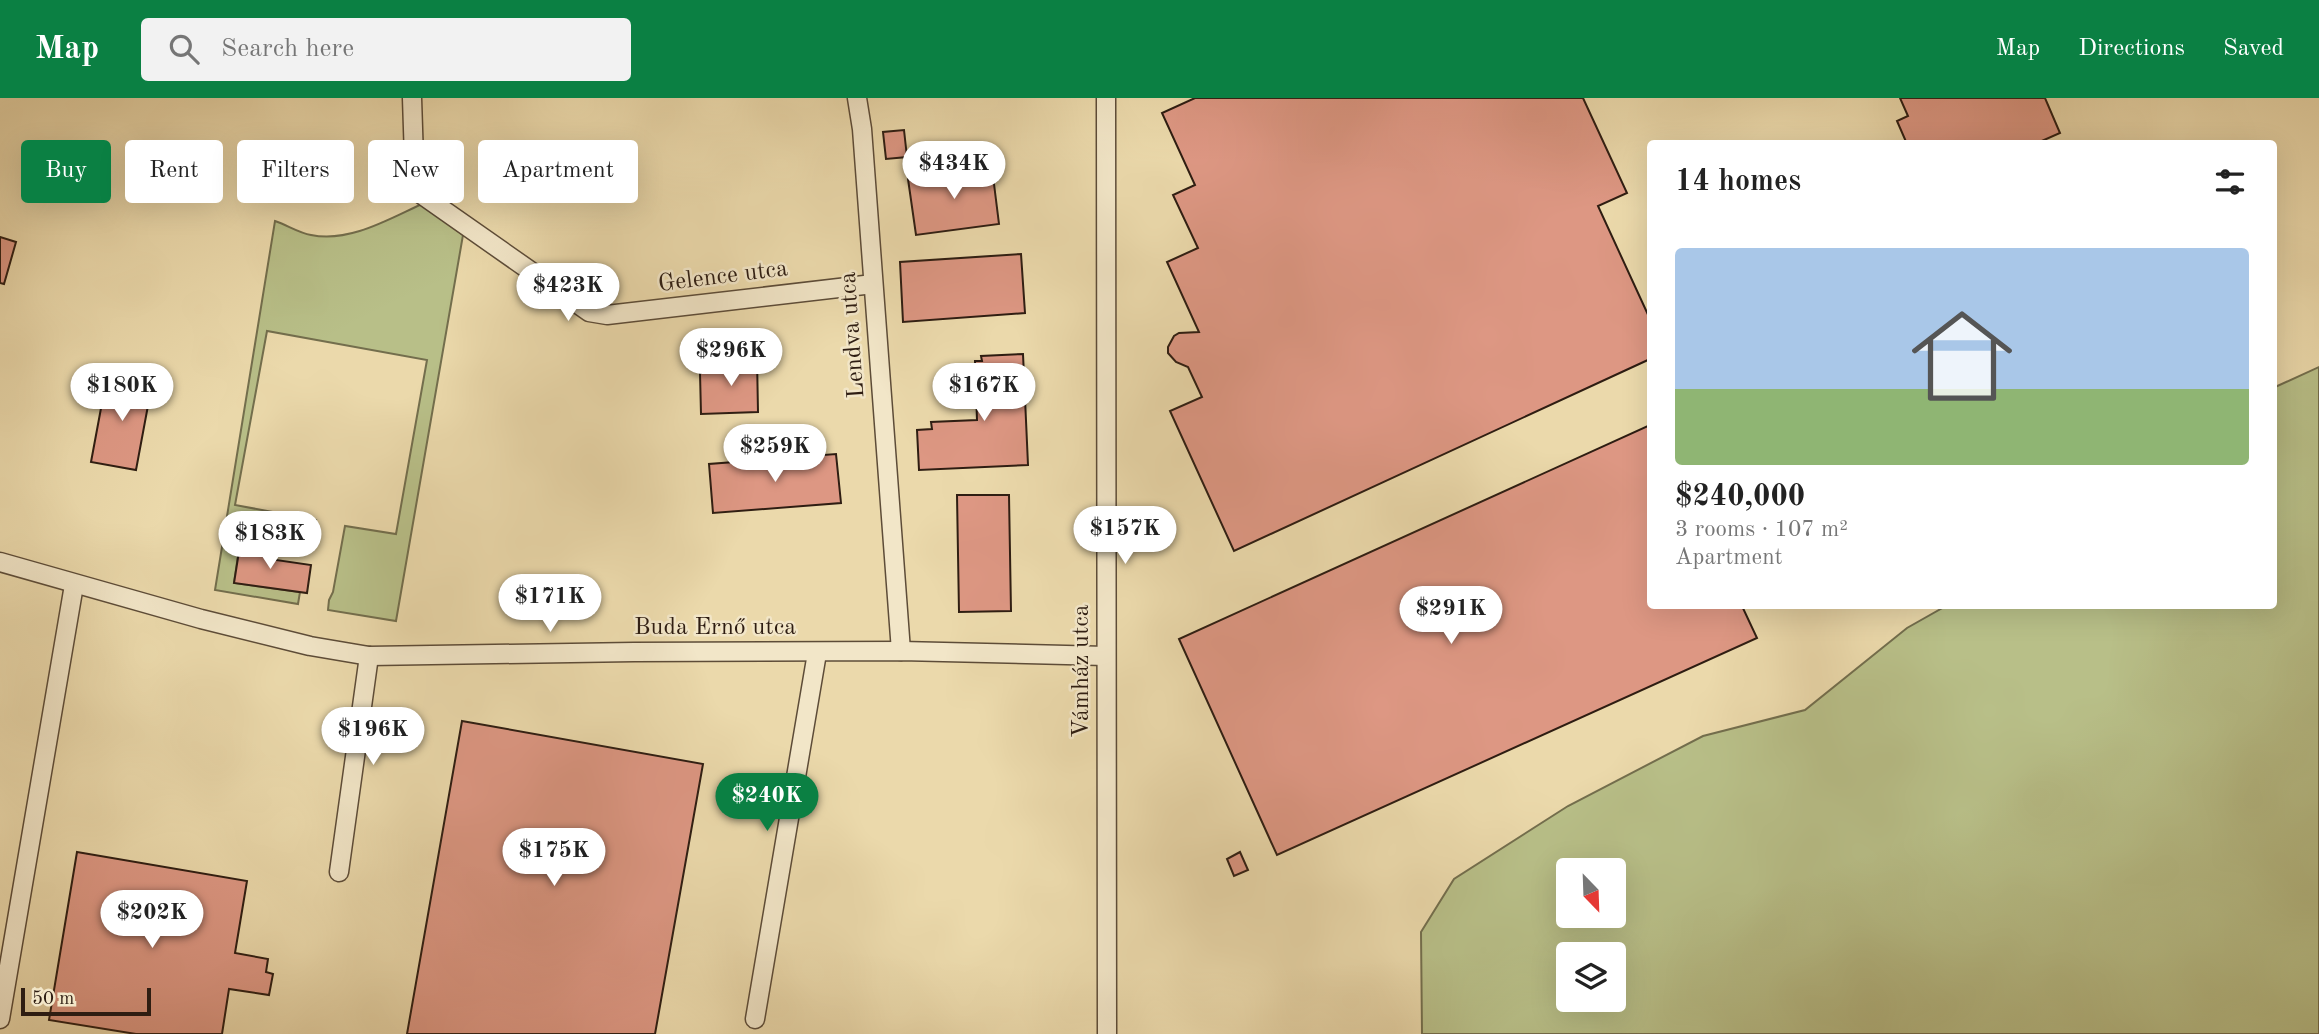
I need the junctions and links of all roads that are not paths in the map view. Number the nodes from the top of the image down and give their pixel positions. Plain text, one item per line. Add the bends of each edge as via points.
1 (412, 98) edge
2 (857, 98) edge
3 (1106, 98) edge
4 (873, 284) junction
5 (0, 562) edge
6 (74, 585) junction
7 (901, 652) junction
8 (817, 653) junction
9 (369, 656) junction
10 (1106, 656) junction
11 (339, 872) dead end
12 (0, 1019) edge
13 (755, 1019) dead end
14 (1107, 1034) edge

1 - 4 street, Gelence utca via 415,190 589,312 607,316
2 - 4 street, Lendva utca
3 - 10 street, Vámház utca
4 - 7 street, Lendva utca
5 - 6 street, Buda Ernő utca
6 - 9 street, Buda Ernő utca via 310,646
6 - 12 street
7 - 8 street, Buda Ernő utca
7 - 10 street, Buda Ernő utca
8 - 9 street, Buda Ernő utca
8 - 13 street
9 - 11 street
10 - 14 street, Vámház utca

